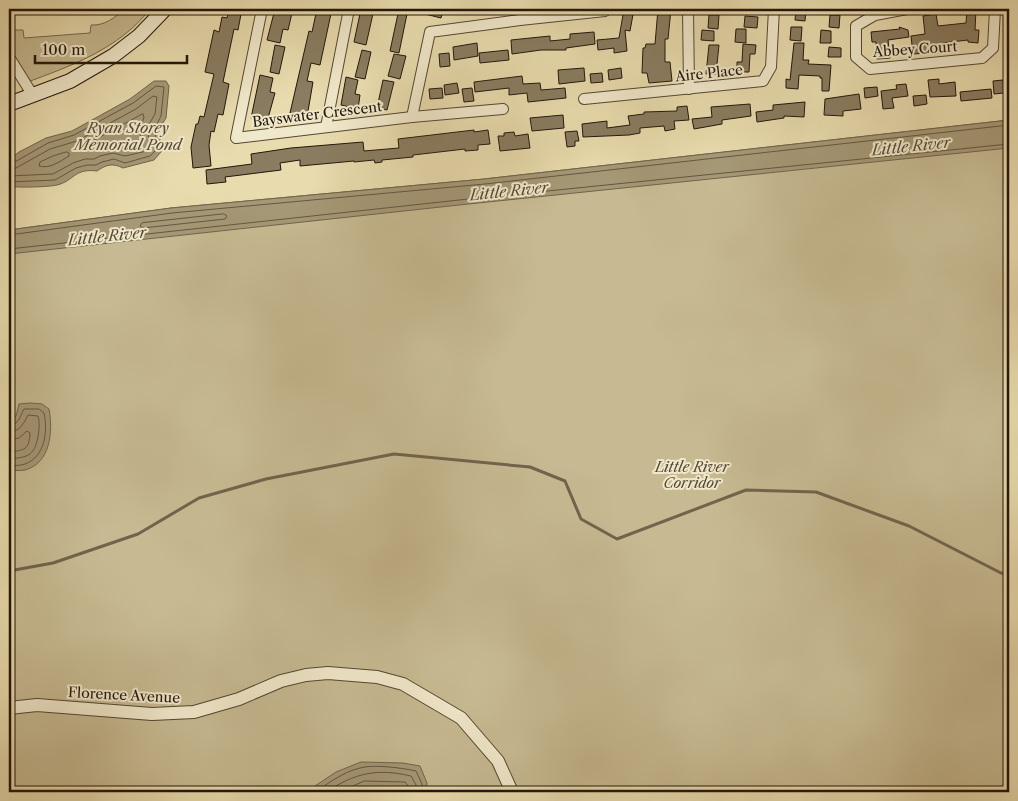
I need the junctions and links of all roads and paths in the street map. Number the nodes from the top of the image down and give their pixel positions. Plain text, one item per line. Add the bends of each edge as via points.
1 (165, 9) edge
2 (262, 9) edge
3 (349, 9) edge
4 (522, 9) edge
5 (605, 9) edge
6 (688, 9) edge
7 (774, 9) edge
8 (907, 9) edge
9 (995, 9) edge
10 (520, 20) junction
11 (9, 57) edge
12 (690, 89) junction
13 (32, 94) junction
14 (584, 99) dead end
15 (9, 102) edge
16 (503, 109) dead end
17 (412, 117) junction
18 (326, 126) junction
19 (9, 708) edge
20 (512, 792) edge

1 - 13 main road via 139,36 112,56 70,80
2 - 18 street, Bayswater Crescent via 236,138
3 - 18 street
4 - 10 street
5 - 10 street
6 - 12 street
7 - 12 street, Aire Place via 771,67 763,81
8 - 9 street, Abbey Court via 875,15 856,26 856,56 870,69 982,58 993,48
10 - 17 street via 430,32
11 - 13 street
12 - 14 street, Aire Place
13 - 15 main road
16 - 17 street, Bayswater Crescent
17 - 18 street, Bayswater Crescent
19 - 20 street, Florence Avenue via 37,705 152,714 194,712 306,675 328,673 377,677 403,684 462,718 498,761

